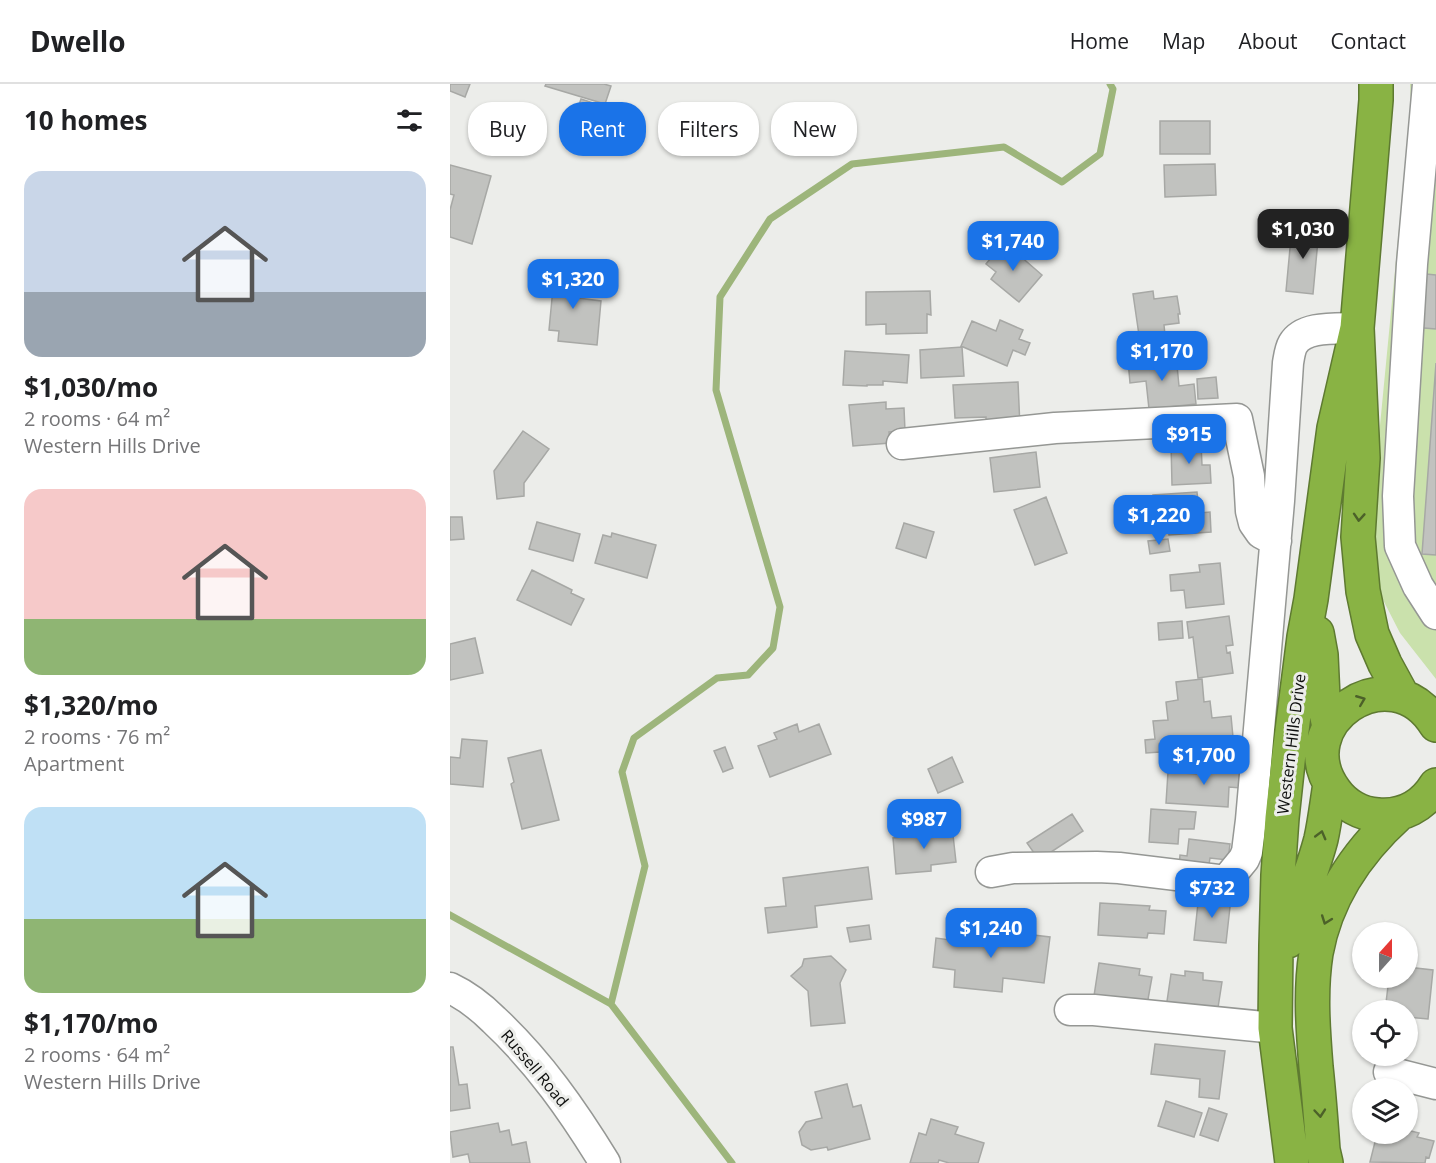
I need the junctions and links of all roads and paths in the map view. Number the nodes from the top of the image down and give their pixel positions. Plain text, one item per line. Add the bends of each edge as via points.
1 (1376, 84) edge
2 (1428, 84) edge
3 (1357, 328) junction
4 (902, 444) dead end
5 (1276, 541) junction
6 (1311, 599) junction
7 (1436, 614) edge
8 (1403, 697) junction
9 (1436, 725) edge
10 (1329, 727) junction
11 (1330, 784) junction
12 (1436, 785) edge
13 (1399, 814) junction
14 (991, 872) dead end
15 (450, 988) edge
16 (1276, 989) junction
17 (1070, 1010) dead end
18 (1275, 1028) junction
19 (1389, 1072) dead end
20 (1436, 1084) edge
21 (604, 1163) edge
22 (1292, 1163) edge
23 (1326, 1163) edge

1 - 3 highway, Western Hills Drive
2 - 7 street via 1398,496 1400,546
3 - 5 street via 1305,333 1290,351
3 - 6 highway, Western Hills Drive via 1334,428
3 -> 8 highway, Western Hills Drive via 1363,458 1358,537 1363,591 1372,634
4 - 5 street via 1055,428 1237,419 1254,523 1261,533
5 - 14 street via 1247,852 1226,881 1097,867
6 - 10 highway
6 - 16 highway, Western Hills Drive via 1282,818
8 - 9 highway via 1421,706
10 -> 8 highway via 1348,705 1361,698 1389,694
10 - 11 highway via 1323,743 1323,760
11 - 13 highway via 1354,808 1376,815
16 -> 11 highway via 1294,917 1320,842
12 - 13 highway via 1426,799
13 -> 23 highway via 1380,831 1339,887 1316,954 1313,1029
15 - 21 street, Russell Road via 465,994 513,1038 560,1093
16 - 18 highway, Western Hills Drive
17 - 18 street
18 - 22 highway, Western Hills Drive
19 - 20 street

